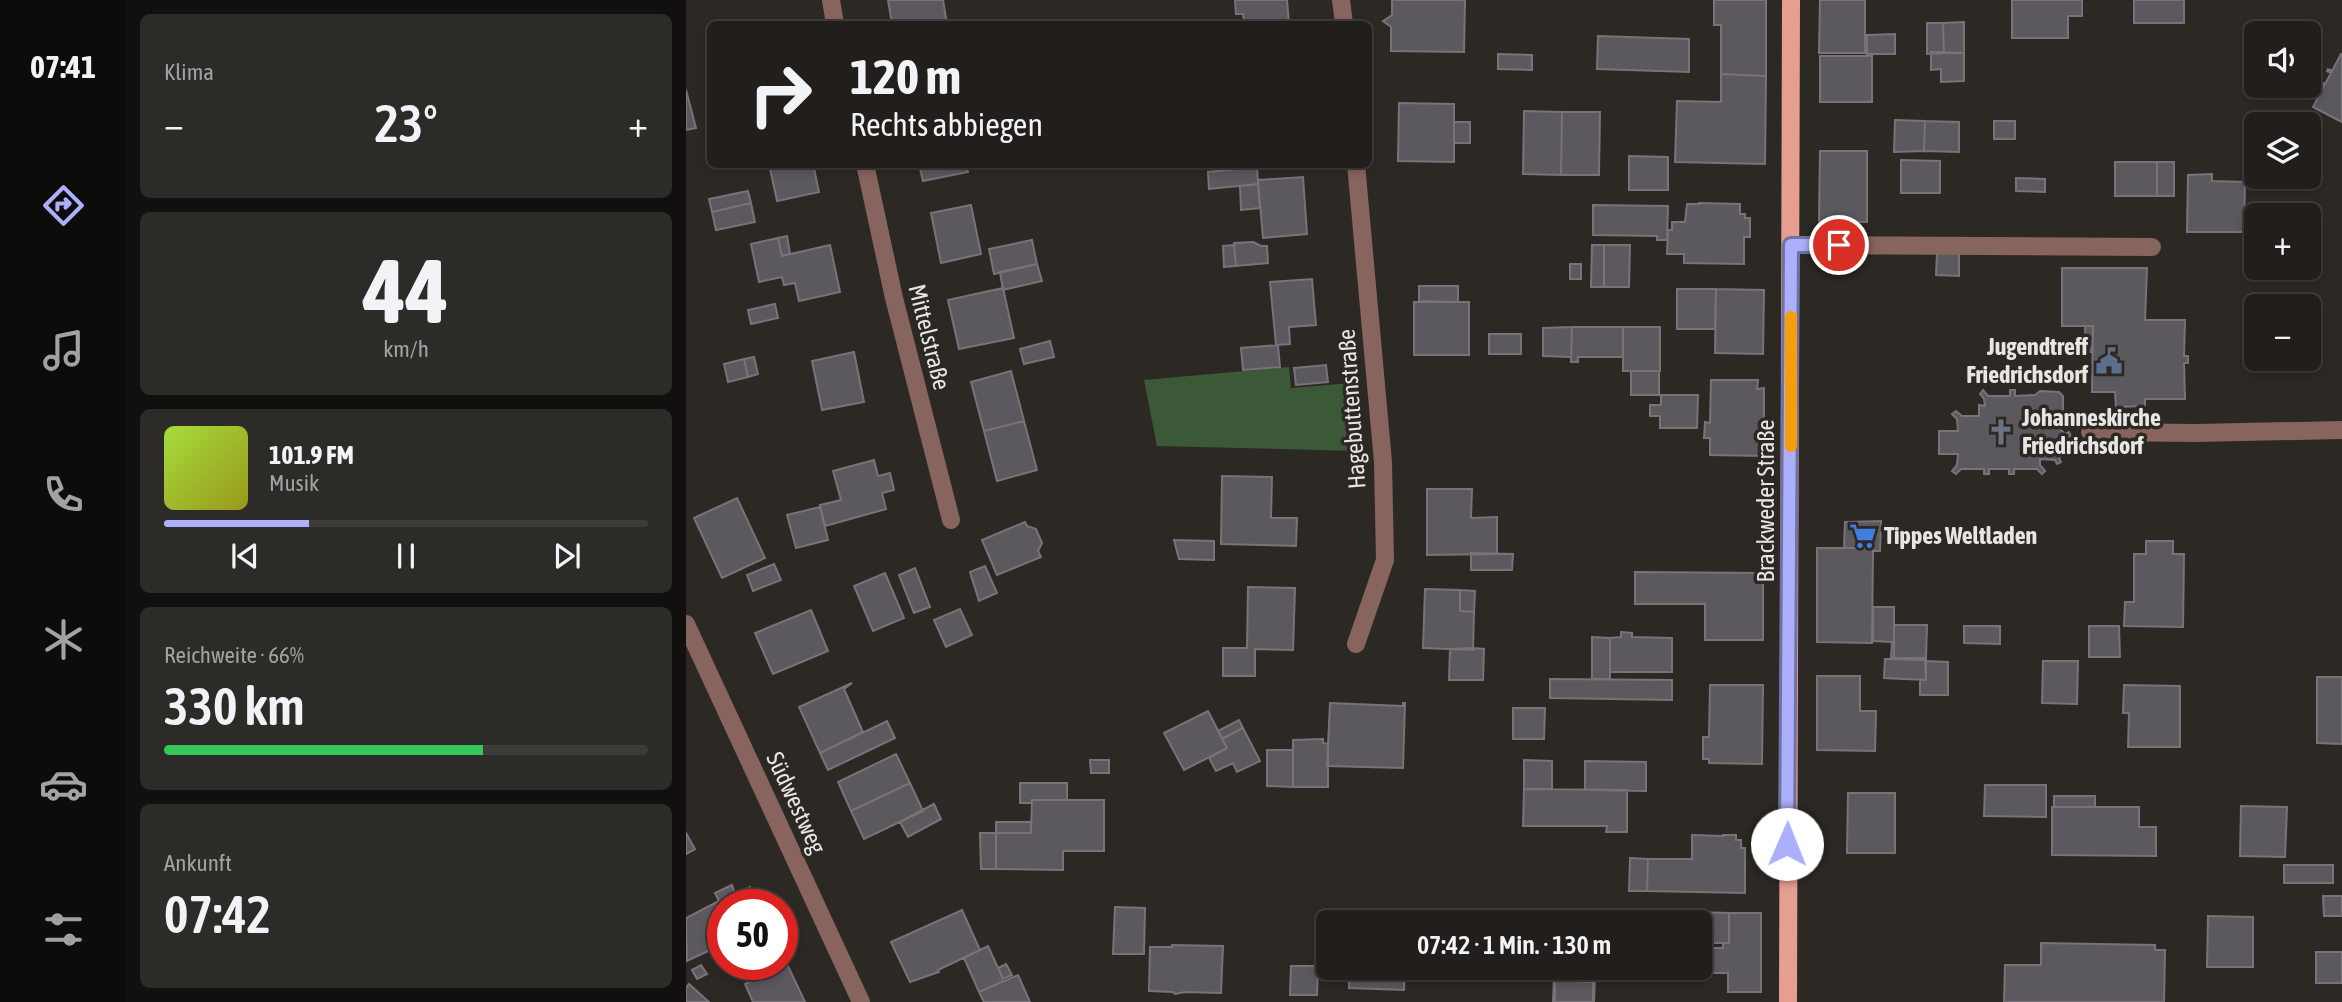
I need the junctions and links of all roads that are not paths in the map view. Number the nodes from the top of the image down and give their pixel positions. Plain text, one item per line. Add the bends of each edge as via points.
1 (831, 0) edge
2 (1341, 0) edge
3 (1791, 0) edge
4 (834, 21) edge
5 (1344, 21) edge
6 (866, 168) edge
7 (1356, 168) edge
8 (1791, 245) junction
9 (2152, 247) dead end
10 (2342, 430) edge
11 (2090, 432) dead end
12 (951, 520) dead end
13 (686, 624) edge
14 (1356, 644) dead end
15 (861, 1002) edge
16 (1788, 1002) edge

1 - 4 street
2 - 5 street
3 - 8 main road, Brackweder Straße
6 - 12 street, Mittelstraße
7 - 14 street, Hagebuttenstraße via 1382,462 1385,560
8 - 9 street
8 - 16 main road, Brackweder Straße
10 - 11 street
13 - 15 street, Südwestweg

